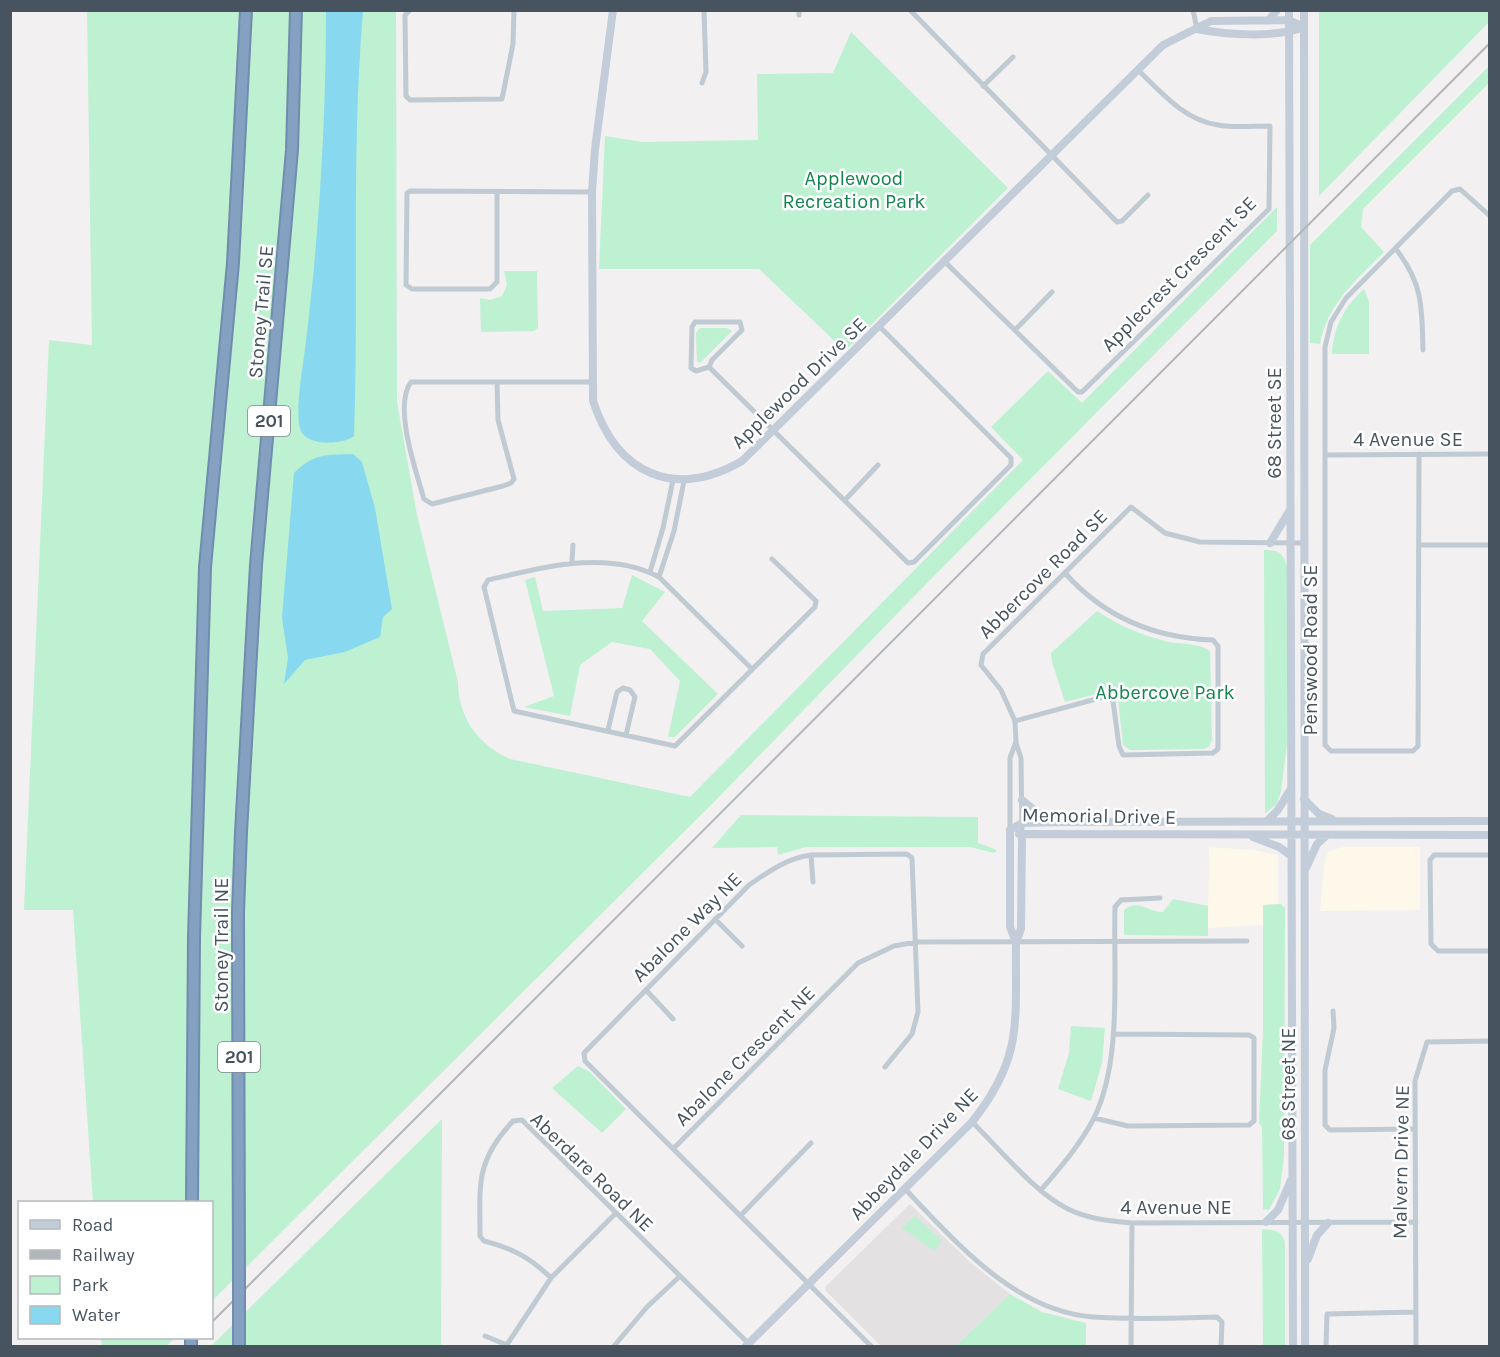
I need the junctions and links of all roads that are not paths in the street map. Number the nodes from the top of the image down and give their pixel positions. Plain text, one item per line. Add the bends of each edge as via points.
1 (246, 10) edge
2 (296, 10) edge
3 (410, 10) edge
4 (514, 10) edge
5 (613, 10) edge
6 (704, 10) edge
7 (910, 10) edge
8 (1193, 10) edge
9 (1277, 10) edge
10 (1289, 10) edge
11 (1304, 10) edge
12 (1269, 20) junction
13 (1289, 20) junction
14 (1304, 27) junction
15 (1197, 29) junction
16 (1289, 33) junction
17 (1013, 57) dead end
18 (1138, 70) junction
19 (702, 83) dead end
20 (983, 86) junction
21 (1053, 156) junction
22 (497, 192) junction
23 (592, 192) junction
24 (1148, 195) dead end
25 (1490, 216) edge
26 (1396, 249) junction
27 (945, 262) junction
28 (1052, 292) dead end
29 (880, 327) junction
30 (1015, 330) junction
31 (1423, 350) dead end
32 (709, 367) junction
33 (497, 382) junction
34 (593, 382) junction
35 (774, 430) junction
36 (1419, 454) junction
37 (1490, 454) edge
38 (1326, 455) junction
39 (878, 465) dead end
40 (673, 480) junction
41 (684, 481) junction
42 (845, 500) junction
43 (1291, 508) junction
44 (663, 528) junction
45 (674, 531) junction
46 (1270, 543) junction
47 (1291, 543) junction
48 (1305, 543) junction
49 (573, 545) dead end
50 (1420, 545) junction
51 (1490, 545) edge
52 (772, 559) dead end
53 (572, 562) junction
54 (650, 572) junction
55 (1065, 573) junction
56 (659, 577) junction
57 (751, 668) junction
58 (1016, 721) junction
59 (608, 730) junction
60 (626, 735) junction
61 (1016, 742) junction
62 (1291, 789) junction
63 (1305, 799) junction
64 (1022, 800) junction
65 (1267, 821) junction
66 (1291, 821) junction
67 (1304, 821) junction
68 (1339, 821) junction
69 (1490, 821) edge
70 (1062, 822) junction
71 (1022, 823) junction
72 (1010, 830) junction
73 (196, 832) joint
74 (241, 832) joint
75 (1022, 835) junction
76 (1249, 835) junction
77 (1290, 835) junction
78 (1304, 835) junction
79 (1327, 835) junction
80 (1490, 835) edge
81 (811, 855) junction
82 (1290, 855) junction
83 (1490, 855) edge
84 (1303, 875) junction
85 (813, 882) dead end
86 (1161, 898) dead end
87 (715, 919) junction
88 (1114, 940) junction
89 (1247, 941) dead end
90 (916, 942) junction
91 (1016, 942) junction
92 (742, 946) dead end
93 (1490, 951) edge
94 (646, 990) junction
95 (1333, 1011) dead end
96 (674, 1019) dead end
97 (1113, 1034) junction
98 (1490, 1041) edge
99 (885, 1067) dead end
100 (1094, 1118) junction
101 (972, 1122) junction
102 (1415, 1129) junction
103 (811, 1143) dead end
104 (674, 1148) junction
105 (1293, 1173) junction
106 (905, 1189) junction
107 (1041, 1190) junction
108 (192, 1201) edge
109 (615, 1214) junction
110 (741, 1215) junction
111 (1266, 1222) junction
112 (1293, 1222) junction
113 (1416, 1222) junction
114 (1132, 1223) junction
115 (1305, 1223) junction
116 (1328, 1223) junction
117 (1305, 1266) junction
118 (551, 1278) junction
119 (678, 1278) junction
120 (810, 1285) junction
121 (1416, 1312) junction
122 (1131, 1317) junction
123 (485, 1336) dead end
124 (747, 1345) edge
125 (506, 1346) edge
126 (239, 1347) edge
127 (614, 1347) edge
128 (871, 1347) edge
129 (1131, 1347) edge
130 (1221, 1347) edge
131 (1293, 1347) edge
132 (1305, 1347) edge
133 (1326, 1347) edge
134 (1416, 1347) edge

1 - 73 highway, Stoney Trail SE / 201 via 233,263 205,567
2 - 74 highway, Stoney Trail SE / 201 via 291,161 256,566
3 - 4 street via 405,15 406,96 410,100 502,99 513,44
5 - 23 main road, Applewood Drive SE
6 - 19 street via 706,72
7 - 20 street
8 - 15 street
9 - 12 main road
10 - 13 main road, 68 Street SE
11 - 14 main road, 68 Street SE
12 - 13 main road, Applewood Drive SE
12 - 15 main road, Applewood Drive SE via 1211,21
13 - 14 main road, Applewood Drive SE
13 - 16 main road, 68 Street SE
14 - 16 main road
14 - 48 main road, 68 Street SE
15 - 16 main road
15 - 18 main road, Applewood Drive SE via 1163,45
16 - 43 main road, 68 Street SE
17 - 20 street
18 - 21 main road, Applewood Drive SE
18 - 30 street, Applecrest Crescent SE via 1192,117 1218,125 1270,126 1269,209 1082,392
20 - 21 street
21 - 24 street via 1117,222
21 - 27 main road, Applewood Drive SE
22 - 22 street via 407,193 406,285 412,289 490,289 498,282
22 - 23 street
23 - 34 main road, Applewood Drive SE
25 - 26 street, Penswood Road SE via 1460,189 1452,191
26 - 31 street via 1412,270 1422,306
26 - 38 street, Penswood Road SE via 1346,298 1331,322 1325,347
27 - 29 main road, Applewood Drive SE
27 - 30 street, Applecrest Crescent SE
28 - 30 street
29 - 35 main road, Applewood Drive SE
29 - 42 street via 1011,458 1011,465 914,562 908,563
32 - 32 street via 696,371 691,368 695,322 740,322 742,330
32 - 35 street
33 - 33 street via 411,382 405,390 410,451 424,499 432,504 503,486 514,479 498,420
33 - 34 street
34 - 40 main road, Applewood Drive SE via 599,420 615,445 636,465
35 - 41 main road, Applewood Drive SE via 742,461 725,471
35 - 42 street
36 - 37 street, 4 Avenue SE
36 - 38 street, 4 Avenue SE
36 - 50 street, Penswood Road SE
38 - 50 street, Penswood Road SE via 1325,745 1331,751 1413,751 1418,746
39 - 42 street
40 - 41 main road, Applewood Drive SE
40 - 44 street
41 - 45 street
43 - 46 main road
43 - 47 main road, 68 Street SE
44 - 45 street
44 - 54 street
45 - 56 street
46 - 47 street
46 - 55 street, Abbercove Road SE via 1179,538 1165,533 1131,507
47 - 48 street
47 - 62 main road, 68 Street SE
48 - 63 main road, 68 Street SE
49 - 53 street
50 - 51 street
52 - 57 street via 816,600 815,607
53 - 54 street
53 - 59 street via 488,580 484,587 514,711
54 - 56 street
55 - 58 street, Abbercove Road SE via 983,654 981,665 1001,690
55 - 58 street via 1080,590 1120,618 1162,634 1213,640 1218,646 1218,749 1213,753 1123,755 1113,701 1107,696
56 - 57 street
57 - 60 street via 675,746
58 - 61 street
59 - 60 street
59 - 60 street via 617,692 623,688 635,697
61 - 64 street via 1021,758
61 - 72 street via 1010,758
62 - 65 main road
62 - 66 main road, 68 Street SE
63 - 67 main road, 68 Street SE
63 - 68 main road via 1319,814
64 - 70 main road via 1044,816
64 - 71 street
65 - 66 main road, Memorial Drive E
65 - 70 main road, Memorial Drive E
66 - 67 main road, Memorial Drive E
66 - 77 main road, 68 Street SE
67 - 68 main road, Memorial Drive E
67 - 78 main road, 68 Street NE
68 - 69 main road, Memorial Drive E
70 - 71 main road, Memorial Drive E
71 - 72 main road, Memorial Drive E
71 - 75 street
72 - 75 main road, Memorial Drive E
72 - 91 main road, Abbeydale Drive NE via 1010,927
73 - 108 highway, Stoney Trail NE / 201
74 - 126 highway, Stoney Trail NE / 201, bridge
75 - 76 main road, Memorial Drive E
75 - 91 main road, Abbeydale Drive NE via 1021,929
76 - 77 main road, Memorial Drive E
76 - 82 main road
77 - 78 main road, Memorial Drive E
77 - 82 main road, 68 Street NE
78 - 79 main road, Memorial Drive E
78 - 84 main road, 68 Street NE
79 - 80 main road, Memorial Drive E
79 - 84 main road via 1317,844
81 - 85 street
81 - 87 street, Abalone Way NE via 774,868 749,885
81 - 90 street, Abalone Way NE via 907,854 912,858
82 - 105 main road, 68 Street NE
83 - 93 street via 1434,855 1430,860 1431,944 1438,951
84 - 115 main road, 68 Street NE
86 - 88 street via 1121,900 1115,907
87 - 92 street
87 - 94 street, Abalone Way NE
88 - 89 street, Abalone Crescent NE
88 - 91 street, Abalone Crescent NE
88 - 97 street
90 - 91 street, Abalone Crescent NE
90 - 99 street via 918,1012 912,1034
90 - 104 street, Abalone Crescent NE via 894,946 858,963
91 - 101 main road, Abbeydale Drive NE via 1011,1055 992,1097
94 - 96 street
94 - 104 street, Abalone Way NE via 584,1053 585,1060
95 - 102 street via 1334,1028 1325,1070 1324,1125 1330,1130
97 - 100 street via 1106,1081
97 - 100 street via 1254,1038 1254,1121 1250,1125 1128,1126
98 - 102 street, Malvern Drive NE via 1427,1042 1415,1081
100 - 107 street via 1071,1155
101 - 106 main road, Abbeydale Drive NE
101 - 107 street, 4 Avenue NE
102 - 113 street, Malvern Drive NE
103 - 110 street
104 - 110 street, Abalone Crescent NE
105 - 111 main road via 1285,1197
105 - 112 main road, 68 Street NE
106 - 120 main road, Abbeydale Drive NE
106 - 122 street via 978,1263 1030,1297 1091,1317
107 - 114 street, 4 Avenue NE via 1067,1209 1090,1218
109 - 118 street
109 - 118 street, Aberdare Road NE via 522,1120 513,1121 486,1157 480,1178 480,1236 534,1261
109 - 119 street, Aberdare Road NE
110 - 120 street, Abalone Crescent NE
111 - 112 street, 4 Avenue NE
111 - 114 street, 4 Avenue NE
112 - 115 street, 4 Avenue NE
112 - 131 main road, 68 Street NE
113 - 116 street, 4 Avenue NE
113 - 121 street, Malvern Drive NE
114 - 122 street
115 - 116 street, 4 Avenue NE
115 - 117 main road, 68 Street NE
116 - 117 main road via 1317,1235
117 - 132 main road, 68 Street NE
118 - 125 street
119 - 124 street, Aberdare Road NE
119 - 127 street
120 - 124 main road, Abbeydale Drive NE
120 - 128 street, Abalone Crescent NE
121 - 133 street via 1327,1314
121 - 134 street, Malvern Drive NE
122 - 129 street
122 - 130 street via 1217,1317 1222,1323
123 - 125 street

